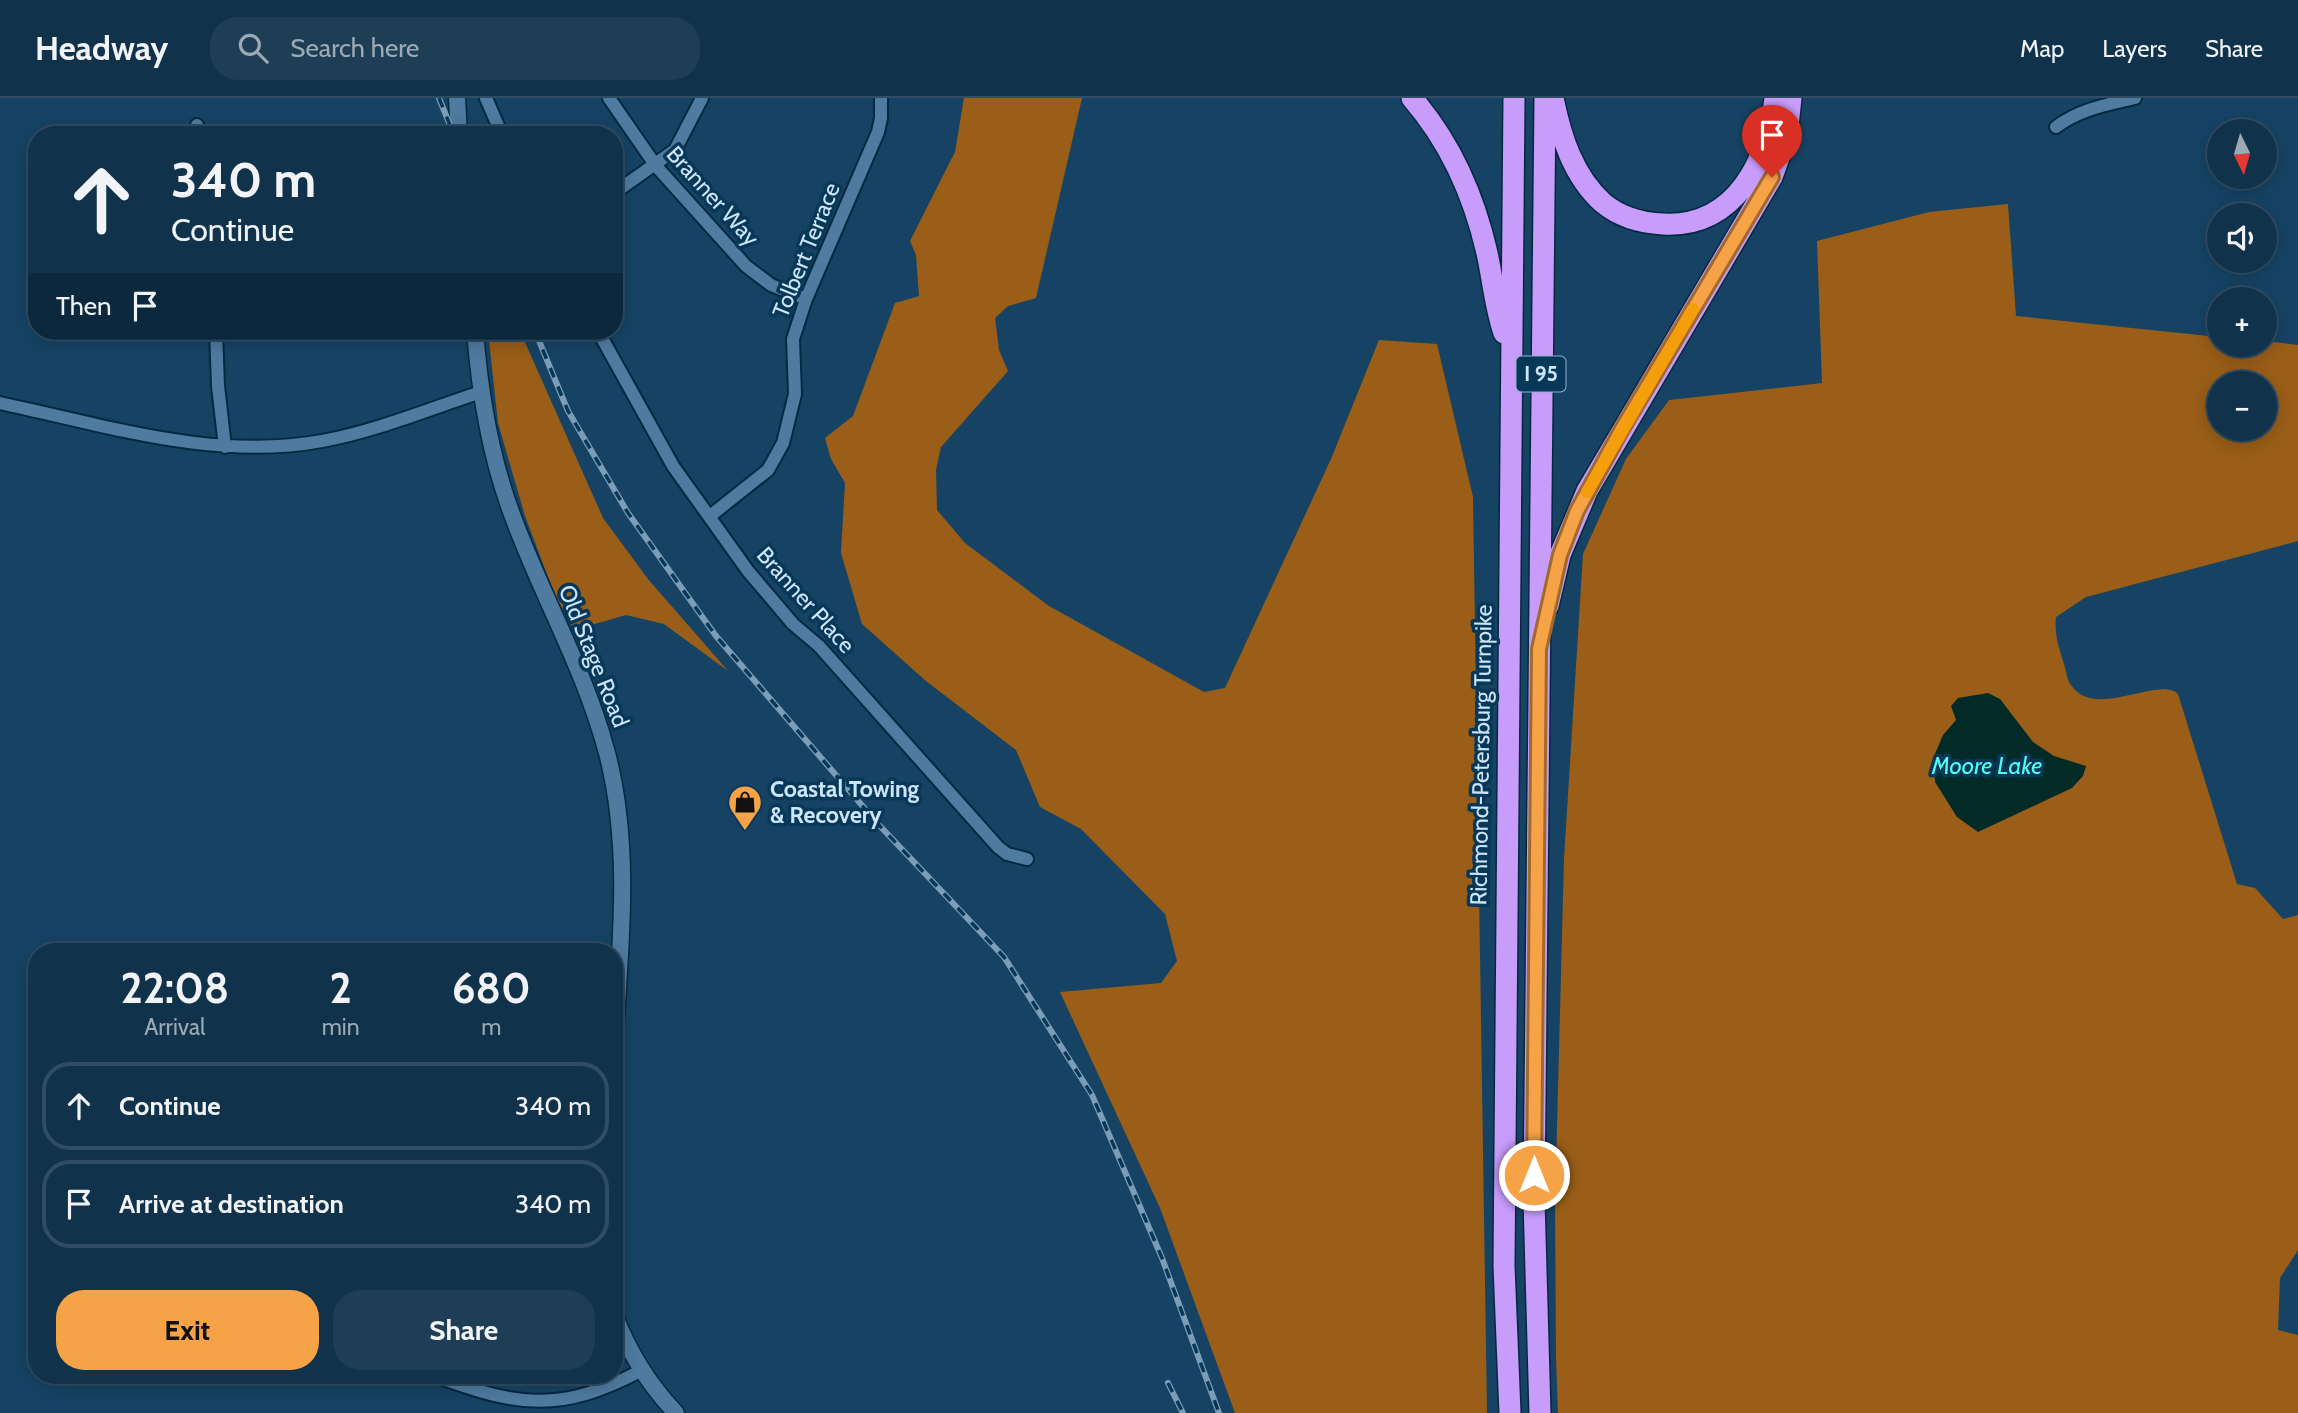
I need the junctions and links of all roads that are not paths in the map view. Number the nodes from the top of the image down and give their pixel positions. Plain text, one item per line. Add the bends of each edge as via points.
1 (457, 98) edge
2 (486, 98) edge
3 (609, 98) edge
4 (701, 98) edge
5 (881, 98) edge
6 (1412, 98) edge
7 (1514, 98) edge
8 (1545, 98) edge
9 (1553, 98) edge
10 (1774, 98) edge
11 (1791, 98) edge
12 (2135, 98) edge
13 (459, 126) edge
14 (498, 126) edge
15 (2056, 127) dead end
16 (656, 166) junction
17 (623, 187) edge
18 (806, 299) junction
19 (216, 340) edge
20 (476, 340) edge
21 (603, 340) edge
22 (1511, 351) junction
23 (481, 392) junction
24 (0, 403) edge
25 (225, 446) junction
26 (710, 516) junction
27 (1539, 649) junction
28 (1027, 859) dead end
29 (618, 943) edge
30 (623, 1334) edge
31 (642, 1370) junction
32 (623, 1381) edge
33 (457, 1384) edge
34 (617, 1384) edge
35 (676, 1413) edge
36 (1510, 1413) edge
37 (1540, 1413) edge

1 - 13 street
2 - 14 street
3 - 16 street, Branner Way
4 - 16 street via 676,150
5 - 18 street, Tolbert Terrace via 878,132
6 - 22 highway via 1461,173 1477,215 1499,320
7 - 22 highway, Richmond-Petersburg Turnpike / I 95
8 - 27 highway, I 95
9 - 10 highway via 1568,153 1595,194 1626,217 1669,225 1709,215 1741,190 1768,137
11 - 27 highway via 1787,135 1772,177 1577,511 1560,555
12 - 15 street via 2087,109
16 - 17 street
16 - 18 street, Branner Way via 757,276
18 - 26 street, Tolbert Terrace via 793,339 794,394 783,443 768,470
19 - 25 street
20 - 23 street, Old Stage Road
21 - 26 street, Branner Place via 673,466
22 - 36 highway, Richmond-Petersburg Turnpike / I 95 via 1504,1266
23 - 25 street via 321,441
23 - 29 street, Old Stage Road via 512,515 583,678 608,756 621,862
24 - 25 street via 154,436
26 - 28 street, Branner Place via 778,608 820,646 998,847
27 - 37 highway, I 95 via 1534,1200
30 - 31 street
31 - 32 street
31 - 35 street
33 - 34 street via 513,1401 550,1403

